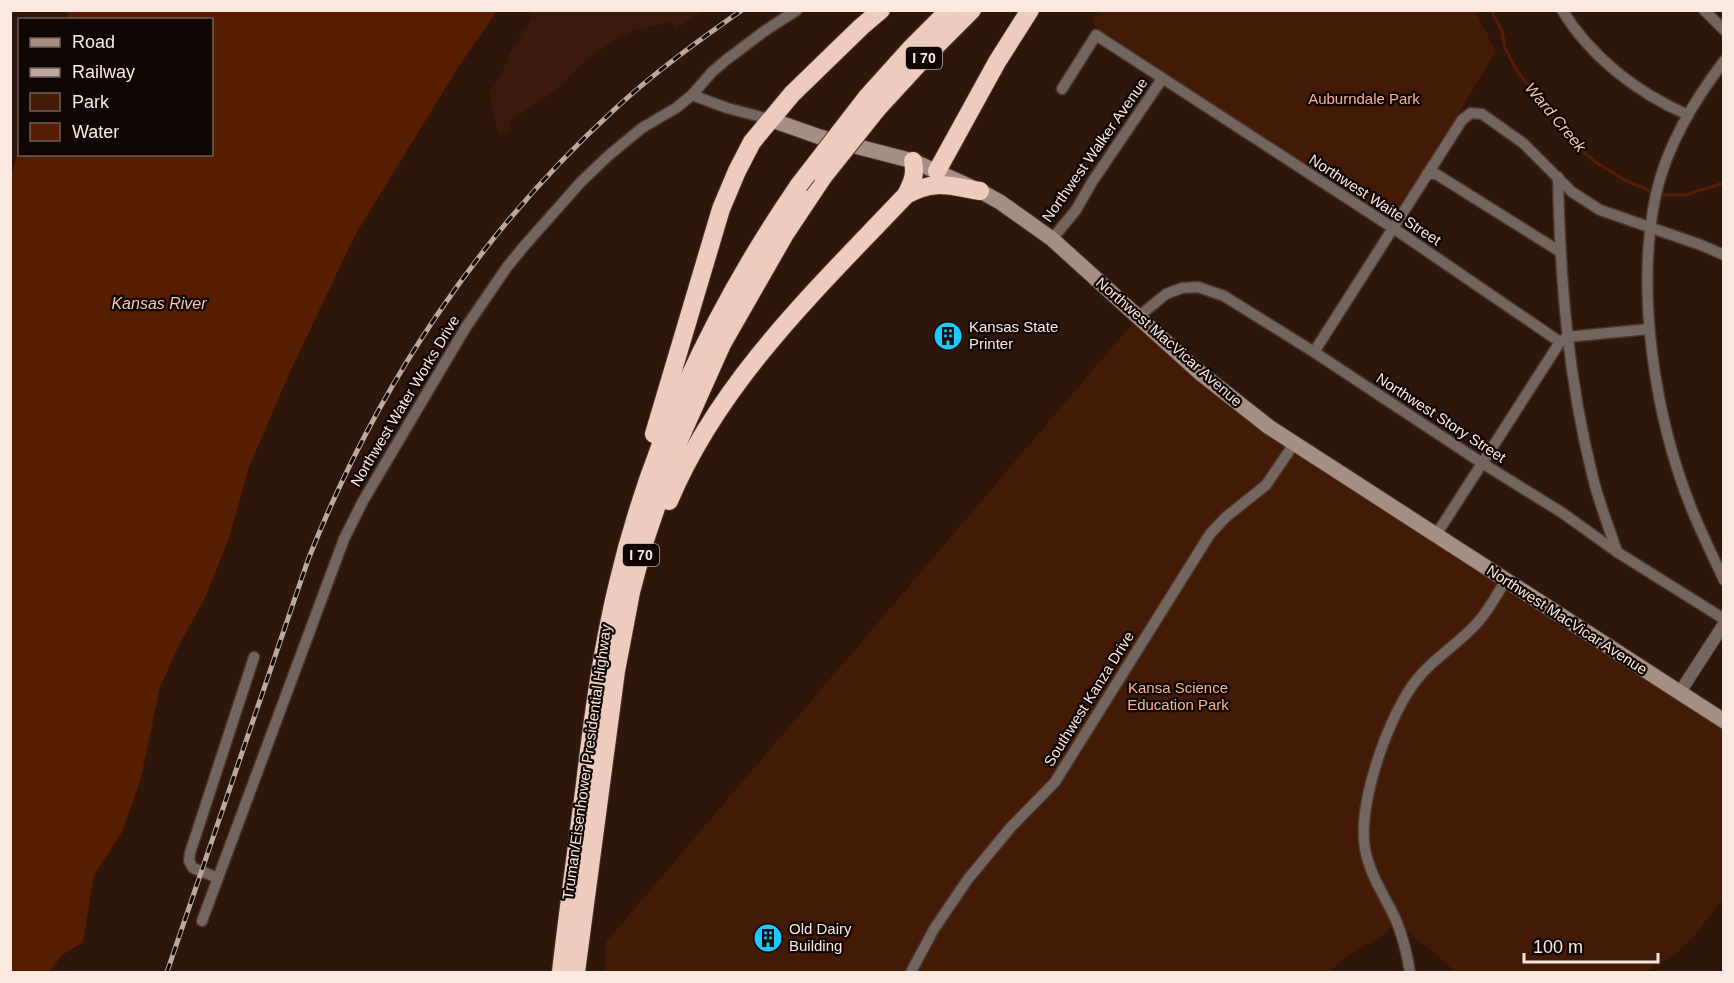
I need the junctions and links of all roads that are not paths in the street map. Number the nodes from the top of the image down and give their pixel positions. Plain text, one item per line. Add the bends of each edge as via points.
1 (797, 10) edge
2 (881, 10) edge
3 (949, 10) edge
4 (972, 10) edge
5 (1030, 10) edge
6 (1562, 10) edge
7 (1704, 10) edge
8 (1724, 30) edge
9 (1724, 61) edge
10 (1162, 79) junction
11 (1062, 90) dead end
12 (692, 95) junction
13 (872, 103) junction
14 (1688, 115) junction
15 (769, 119) junction
16 (913, 161) junction
17 (937, 171) junction
18 (1427, 174) junction
19 (1558, 177) junction
20 (980, 191) junction
21 (906, 195) junction
22 (1652, 227) junction
23 (1393, 228) junction
24 (1052, 238) junction
25 (1559, 251) junction
26 (1724, 255) edge
27 (1138, 317) junction
28 (1649, 329) junction
29 (1563, 339) junction
30 (1314, 352) junction
31 (1294, 444) junction
32 (1482, 463) junction
33 (1436, 535) junction
34 (629, 542) junction
35 (1617, 552) junction
36 (1506, 580) junction
37 (1724, 580) edge
38 (626, 618) junction
39 (1724, 619) edge
40 (1724, 624) edge
41 (254, 657) dead end
42 (1680, 692) junction
43 (1724, 721) edge
44 (219, 878) junction
45 (202, 921) dead end
46 (561, 972) edge
47 (576, 972) edge
48 (911, 972) edge
49 (1410, 972) edge

1 - 12 street, Northwest Water Works Drive via 726,60
2 - 15 highway
3 - 13 highway, Truman/Eisenhower Presidential Highway / I 70 via 912,47
4 - 13 highway, Truman/Eisenhower Presidential Highway / I 70
5 - 17 highway
6 - 14 street via 1582,39 1606,63
7 - 8 street
9 - 14 street
10 - 11 street, Northwest Waite Street via 1096,35
10 - 23 street, Northwest Waite Street
10 - 24 street, Northwest Walker Avenue via 1076,210
12 - 15 street, Northwest MacVicar Avenue
12 - 44 street, Northwest Water Works Drive via 619,146 580,183 507,267 466,327 344,539
13 - 34 highway, Truman/Eisenhower Presidential Highway / I 70, bridge via 799,185 706,340 657,453
13 - 38 highway, Truman/Eisenhower Presidential Highway / I 70, bridge via 784,234 700,389 657,502
14 - 22 street via 1663,173
15 - 16 main road, Northwest MacVicar Avenue
15 - 34 highway via 752,142 721,209 640,481
16 - 17 main road, Northwest MacVicar Avenue
16 - 21 highway via 914,178
17 - 20 main road, Northwest MacVicar Avenue
18 - 19 street via 1462,120 1471,113 1482,114 1515,136
18 - 23 street
18 - 25 street via 1436,174
19 - 22 street via 1572,192 1600,210
19 - 25 street
20 - 21 highway via 933,185
20 - 24 main road, Northwest MacVicar Avenue
21 - 38 highway via 769,342 718,409 677,482
22 - 26 street
22 - 28 street
23 - 29 street, Northwest Waite Street
23 - 30 street
24 - 27 main road, Northwest MacVicar Avenue
25 - 29 street
27 - 30 street, Northwest Story Street via 1173,290 1204,289 1224,296
27 - 31 main road, Northwest MacVicar Avenue via 1199,372
28 - 29 street
28 - 37 street via 1659,395 1675,459 1691,508
29 - 32 street
29 - 35 street via 1593,480
30 - 32 street, Northwest Story Street
31 - 33 main road, Northwest MacVicar Avenue
31 - 48 street, Southwest Kanza Drive via 1266,485 1210,534 1055,782 968,879
32 - 33 street
32 - 35 street, Northwest Story Street
33 - 36 main road, Northwest MacVicar Avenue
34 - 46 highway, Truman/Eisenhower Presidential Highway / I 70 via 597,686
35 - 39 street, Northwest Story Street
36 - 42 main road, Northwest MacVicar Avenue
36 - 49 street via 1477,624 1440,655 1398,708 1369,791 1365,847 1377,886 1407,950
38 - 47 highway, Truman/Eisenhower Presidential Highway / I 70
40 - 42 street
41 - 44 street via 190,853 193,868
42 - 43 main road, Northwest MacVicar Avenue
44 - 45 street, Northwest Water Works Drive

